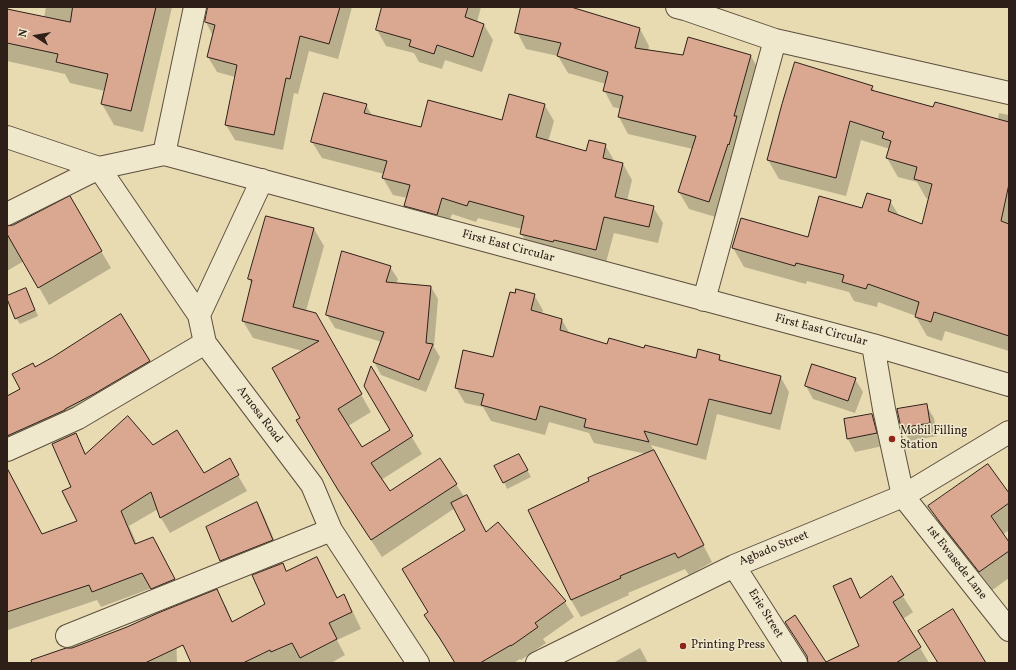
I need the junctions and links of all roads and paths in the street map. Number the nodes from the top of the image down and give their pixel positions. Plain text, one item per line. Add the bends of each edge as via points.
1 (195, 7) edge
2 (682, 8) edge
3 (775, 40) junction
4 (1009, 93) edge
5 (7, 137) edge
6 (164, 154) junction
7 (99, 168) junction
8 (262, 180) junction
9 (7, 214) edge
10 (704, 300) junction
11 (199, 315) junction
12 (205, 343) junction
13 (873, 345) junction
14 (1009, 385) edge
15 (1009, 432) edge
16 (7, 450) edge
17 (903, 496) junction
18 (331, 530) junction
19 (734, 566) junction
20 (1009, 630) edge
21 (67, 636) dead end
22 (418, 663) edge
23 (537, 663) edge
24 (796, 663) edge

1 - 6 street
2 - 3 street
3 - 4 street
3 - 10 street
5 - 7 street
6 - 7 street, First East Circular
6 - 8 street, First East Circular
7 - 9 street, First East Circular
7 - 11 street, Aruosa Road
8 - 10 street, First East Circular
8 - 11 street
10 - 13 street, First East Circular
11 - 12 street, Aruosa Road
12 - 16 street via 78,418
12 - 18 street, Aruosa Road via 312,485
13 - 14 street, First East Circular
13 - 17 street
15 - 17 street, Agbado Street
17 - 19 street, Agbado Street
17 - 20 street, 1st Ewasede Lane
18 - 21 street
18 - 22 street, Aruosa Road
19 - 23 street, Agbado Street
19 - 24 street, Erie Street

